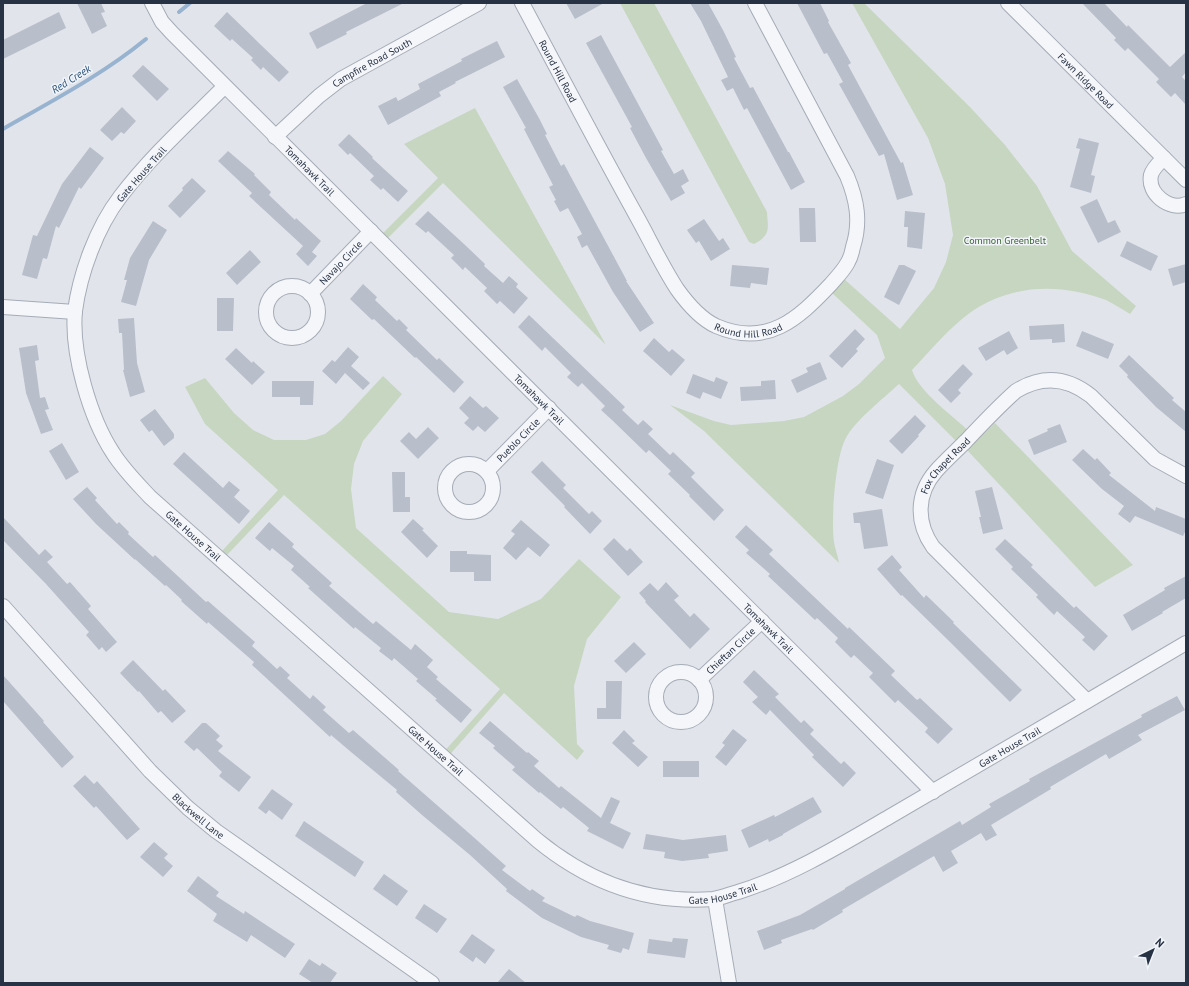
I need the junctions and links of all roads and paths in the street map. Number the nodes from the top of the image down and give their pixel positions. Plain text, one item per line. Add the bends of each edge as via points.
1 (152, 3) edge
2 (478, 3) edge
3 (522, 3) edge
4 (755, 3) edge
5 (1008, 3) edge
6 (224, 87) junction
7 (276, 137) junction
8 (1164, 158) junction
9 (1186, 180) edge
10 (1186, 204) edge
11 (371, 231) junction
12 (310, 294) dead end
13 (3, 307) edge
14 (75, 312) junction
15 (548, 408) junction
16 (487, 470) dead end
17 (1186, 476) edge
18 (3, 606) edge
19 (762, 621) junction
20 (1186, 643) edge
21 (699, 680) dead end
22 (1087, 701) junction
23 (933, 792) junction
24 (715, 899) junction
25 (432, 983) edge
26 (729, 983) edge

1 - 6 street, Tomahawk Trail via 162,22
2 - 7 street, Campfire Road South via 341,79
3 - 4 street, Round Hill Road via 678,290 690,306 715,325 731,331 766,333 781,327 798,315 833,281 849,261 857,232 858,212 847,176
5 - 8 street, Fawn Ridge Road
6 - 7 street, Tomahawk Trail
6 - 14 street, Gate House Trail via 160,151 119,198 101,228 89,256
7 - 11 street, Tomahawk Trail
8 - 9 street, Fawn Ridge Road
8 - 10 street via 1155,167 1151,176 1152,187 1160,198 1171,206
11 - 12 street, Navajo Circle
11 - 15 street, Tomahawk Trail
13 - 14 street
14 - 24 street, Gate House Trail via 80,366 89,403 100,431 113,454 150,497 556,855 603,882 630,891 658,897
15 - 16 street, Pueblo Circle
15 - 19 street, Tomahawk Trail
17 - 22 street, Fox Chapel Road via 1156,459 1081,388 1048,380 1025,385 1016,391 936,472 925,490 921,522 925,535 934,547
18 - 25 street, Blackwell Lane via 150,772 188,808
19 - 21 street, Chieftan Circle
19 - 23 street, Tomahawk Trail
20 - 22 street, Gate House Trail
22 - 23 street, Gate House Trail
23 - 24 street, Gate House Trail via 790,871 752,888
24 - 26 street

